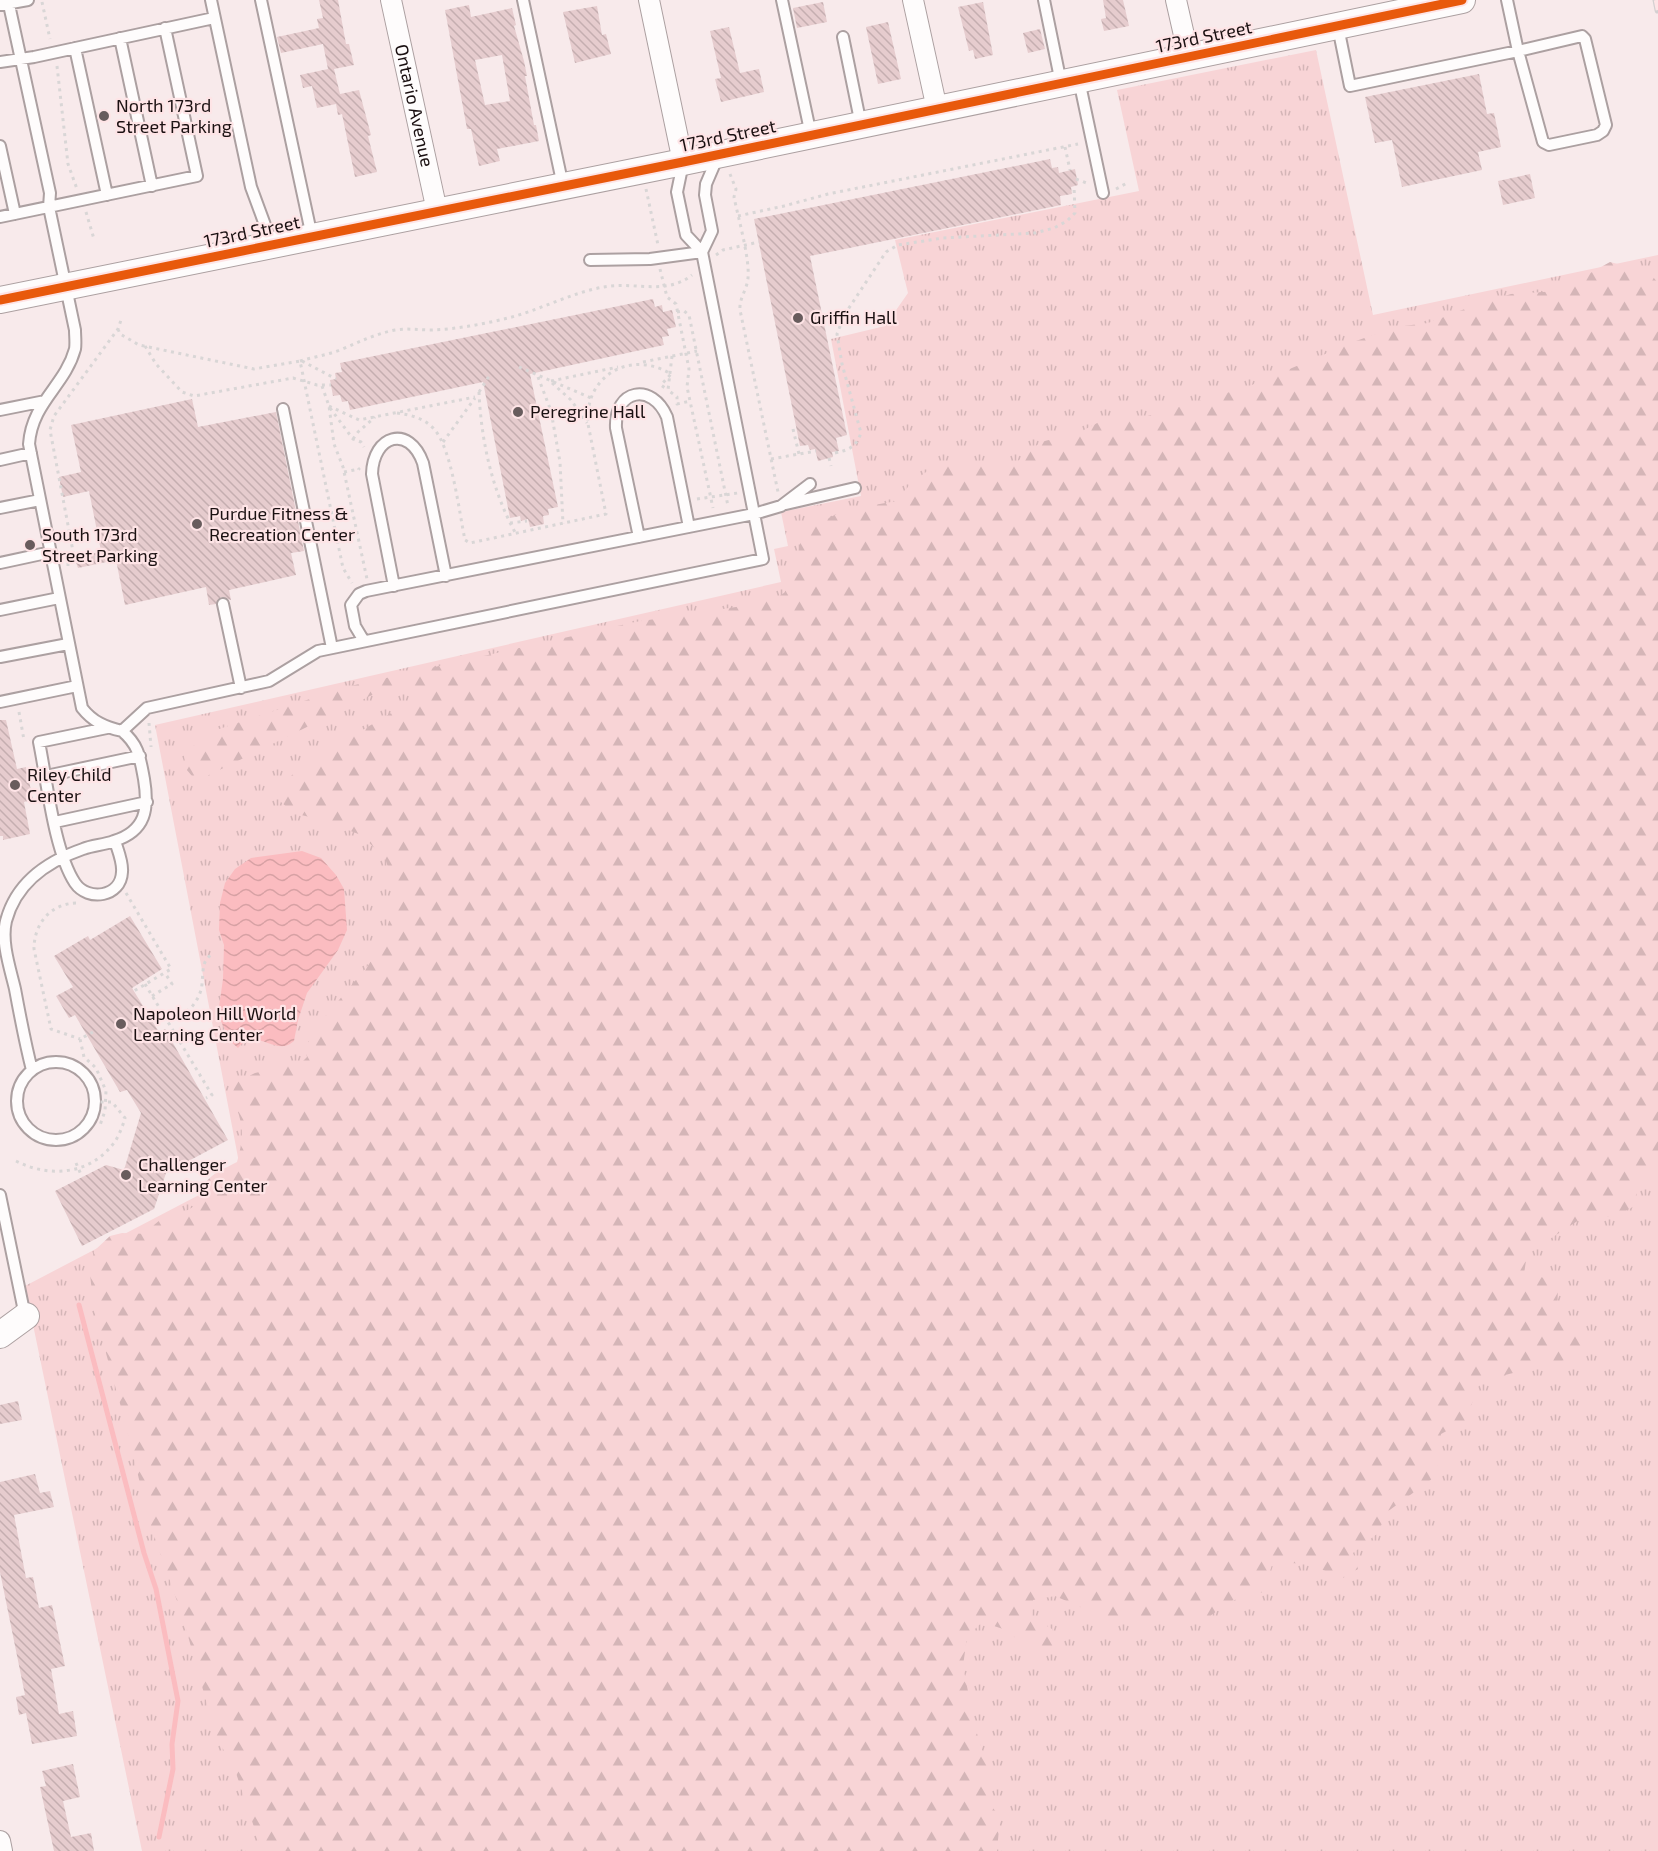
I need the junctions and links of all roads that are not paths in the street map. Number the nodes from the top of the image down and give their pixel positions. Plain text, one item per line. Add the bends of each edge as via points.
1 (28, 0) edge
2 (211, 0) edge
3 (261, 0) edge
4 (392, 0) edge
5 (523, 0) edge
6 (649, 0) edge
7 (782, 0) edge
8 (913, 0) edge
9 (1044, 0) edge
10 (1176, 0) edge
11 (1507, 0) edge
12 (6, 2) edge
13 (1447, 2) edge
14 (214, 18) junction
15 (1338, 26) junction
16 (165, 28) junction
17 (843, 37) dead end
18 (120, 38) junction
19 (75, 48) junction
20 (1518, 51) junction
21 (1189, 57) junction
22 (21, 58) junction
23 (0, 62) edge
24 (1070, 82) junction
25 (937, 109) junction
26 (861, 125) junction
27 (811, 135) junction
28 (0, 146) edge
29 (721, 154) junction
30 (683, 162) junction
31 (153, 186) junction
32 (563, 186) junction
33 (1103, 194) dead end
34 (107, 195) junction
35 (49, 207) junction
36 (437, 211) junction
37 (15, 214) junction
38 (0, 218) edge
39 (312, 237) junction
40 (273, 245) junction
41 (702, 252) junction
42 (590, 260) dead end
43 (65, 287) junction
44 (0, 300) edge
45 (45, 401) junction
46 (283, 409) dead end
47 (0, 410) edge
48 (31, 453) junction
49 (0, 460) edge
50 (810, 484) dead end
51 (855, 488) dead end
52 (40, 500) junction
53 (781, 506) junction
54 (0, 508) edge
55 (754, 514) junction
56 (689, 527) junction
57 (639, 537) junction
58 (51, 552) junction
59 (0, 563) edge
60 (446, 576) junction
61 (394, 586) junction
62 (60, 598) junction
63 (223, 604) dead end
64 (0, 610) edge
65 (364, 641) junction
66 (68, 644) junction
67 (332, 648) junction
68 (0, 657) edge
69 (77, 686) junction
70 (241, 688) junction
71 (0, 702) edge
72 (108, 728) junction
73 (122, 731) junction
74 (140, 756) junction
75 (46, 776) junction
76 (147, 802) junction
77 (55, 822) junction
78 (115, 841) junction
79 (63, 858) junction
80 (32, 1070) junction
81 (0, 1195) edge
82 (26, 1316) joint
83 (0, 1335) edge
84 (0, 1841) edge
85 (2, 1851) edge

1 - 12 lane
2 - 14 lane
3 - 39 lane
4 - 36 street, Ontario Avenue
5 - 32 lane
6 - 30 street
7 - 27 lane
8 - 25 street
9 - 24 lane
10 - 21 street
11 - 20 lane
12 - 22 lane
13 - 15 street, 173rd Street
14 - 16 lane
14 - 40 lane via 251,187
15 - 20 lane via 1350,86
15 - 21 street, 173rd Street
16 - 18 lane
16 - 31 lane via 197,176
17 - 26 lane
18 - 19 lane
18 - 31 lane
19 - 22 lane
19 - 34 lane
20 - 20 lane via 1543,142 1549,145 1604,131 1606,125 1582,36
21 - 24 street, 173rd Street
22 - 23 lane
22 - 35 lane via 51,193
24 - 25 street, 173rd Street
24 - 33 lane via 1092,141
25 - 26 street, 173rd Street
26 - 27 street, 173rd Street
27 - 29 street, 173rd Street
28 - 37 lane
29 - 30 street, 173rd Street
29 - 41 lane via 706,184 712,231
30 - 32 street, 173rd Street
30 - 41 lane via 677,192 686,235
31 - 34 lane
32 - 36 street, 173rd Street
34 - 35 lane
35 - 37 lane
35 - 43 lane
36 - 39 street, 173rd Street
37 - 38 lane
39 - 40 street, 173rd Street
40 - 43 street, 173rd Street
41 - 42 lane
41 - 55 lane
43 - 44 street, 173rd Street
43 - 45 lane via 75,348
45 - 47 lane
45 - 48 lane via 30,428
46 - 67 lane
48 - 49 lane
48 - 52 lane
50 - 53 lane
51 - 53 lane
52 - 54 lane
52 - 58 lane
53 - 55 lane
55 - 56 lane
55 - 65 lane via 763,559
56 - 57 lane
56 - 57 lane via 667,417 662,405 646,395 635,395 619,406 615,417
57 - 60 lane
58 - 59 lane
58 - 62 lane
60 - 61 lane
60 - 61 lane via 418,450 404,440 393,440 376,450 372,474
61 - 65 lane via 359,594 351,605 355,626
62 - 64 lane
62 - 66 lane
63 - 70 lane
65 - 67 lane
66 - 68 lane
66 - 69 lane
67 - 70 lane via 318,651 269,681
69 - 71 lane
69 - 72 lane via 82,708 90,719
70 - 73 lane via 147,708
72 - 73 lane
72 - 75 lane via 39,742
73 - 74 lane via 133,740
74 - 75 lane
74 - 76 lane
75 - 77 lane
76 - 77 lane
76 - 78 lane via 141,822 132,833
77 - 79 lane
78 - 79 lane via 83,848
78 - 79 lane via 123,873 117,886 104,895 81,890
79 - 80 lane via 30,878 6,921 8,958
80 - 80 lane via 56,1062 68,1064 88,1078 101,1102 76,1136 50,1141 27,1129 16,1105 17,1092
81 - 82 lane
82 - 83 street
84 - 85 street

